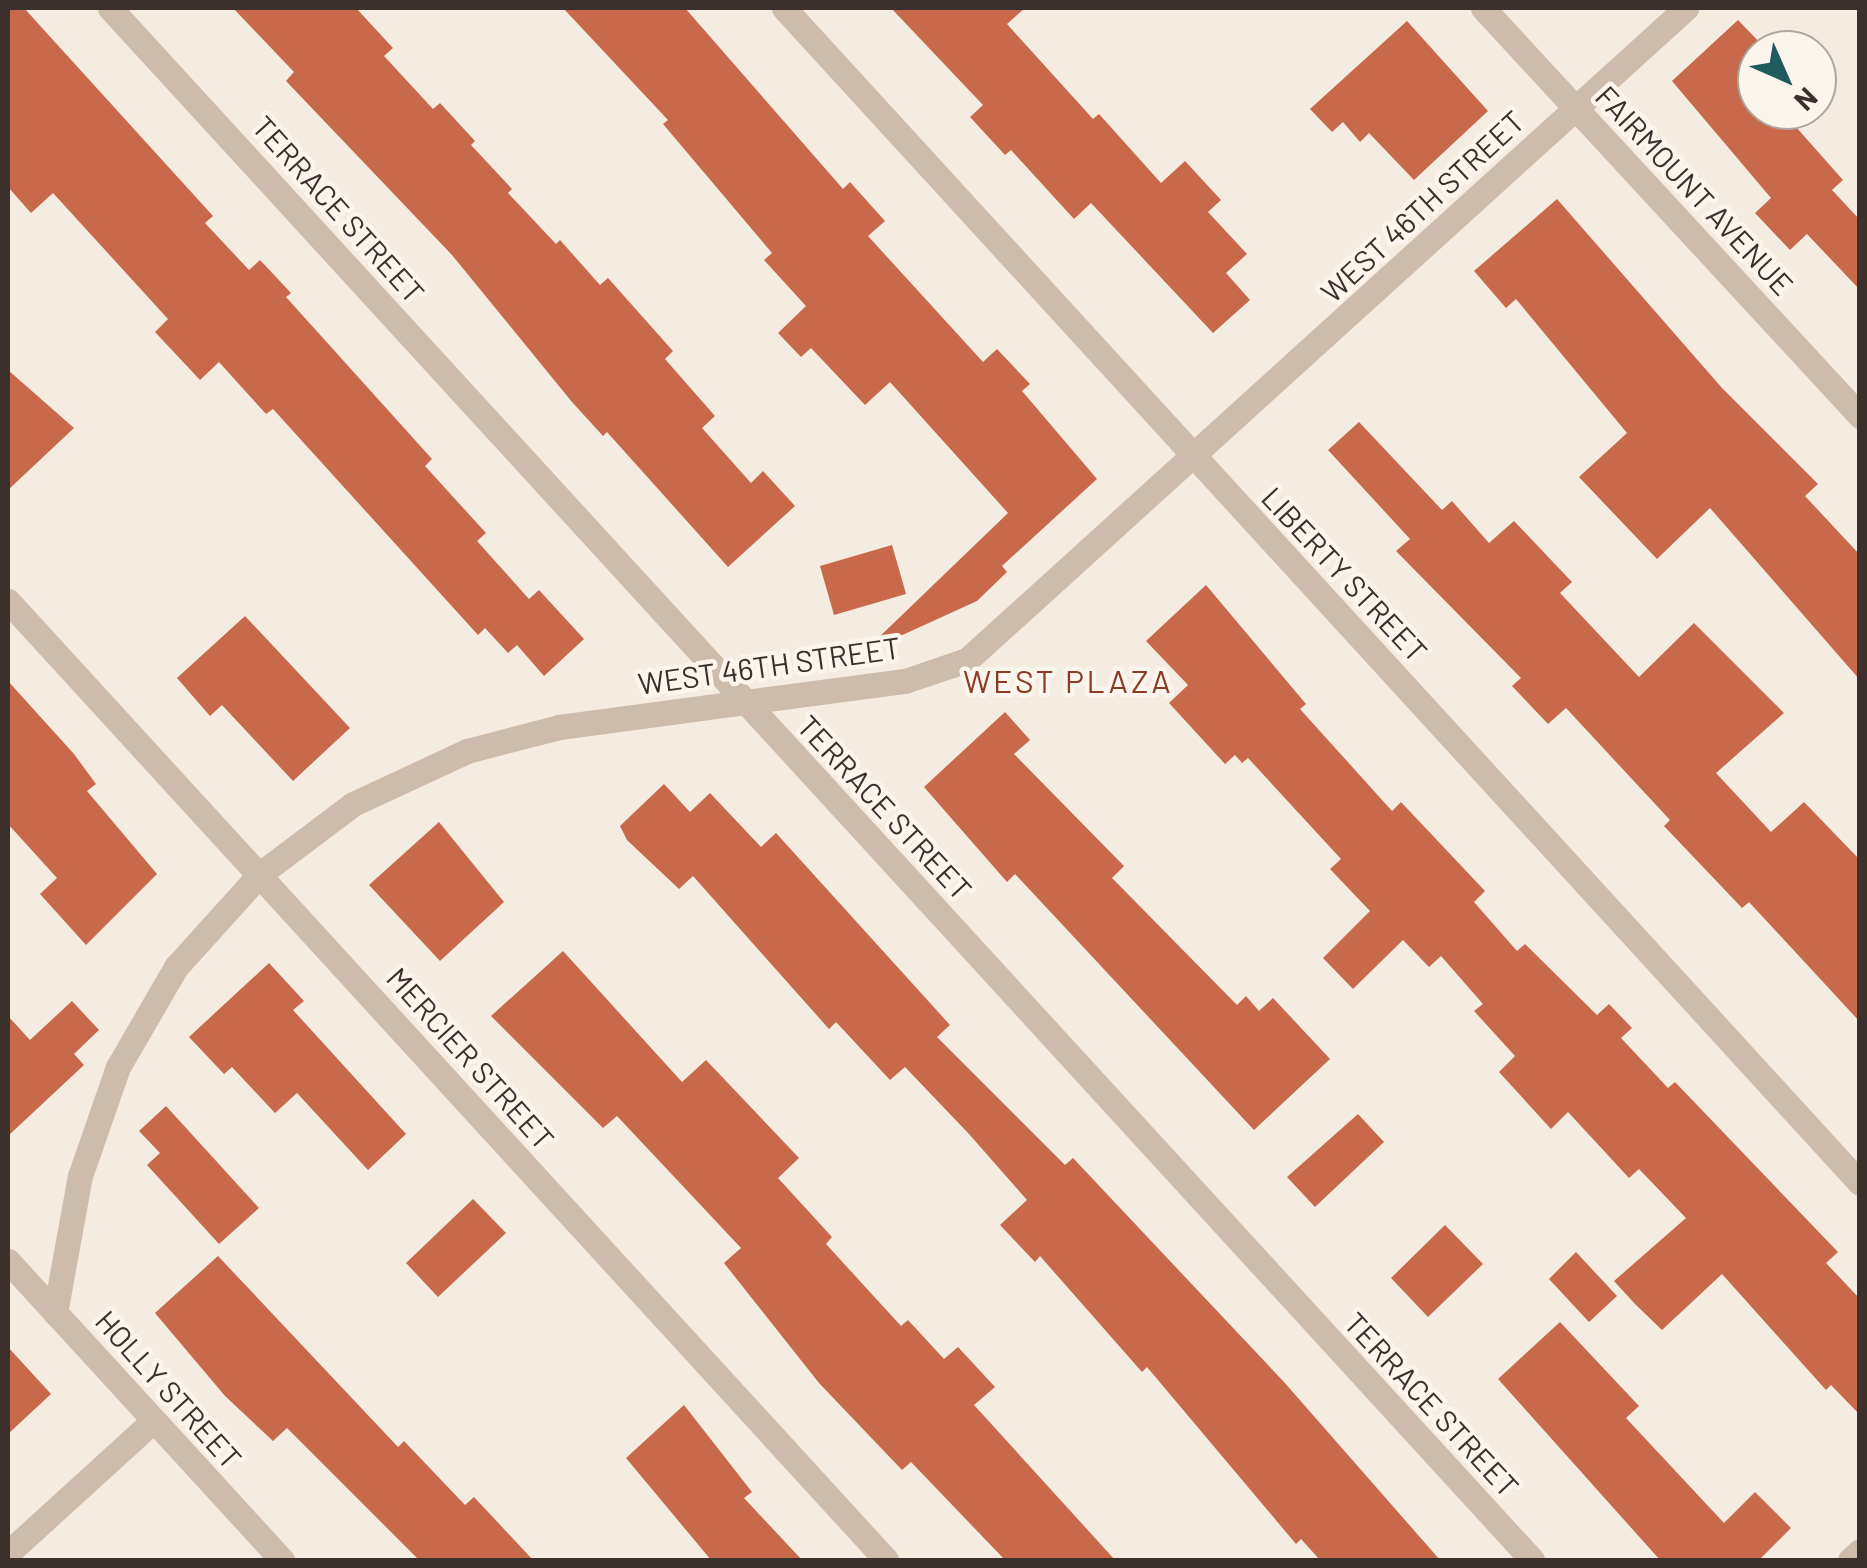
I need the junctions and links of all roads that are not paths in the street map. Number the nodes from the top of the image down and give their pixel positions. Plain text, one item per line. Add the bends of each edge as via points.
1 (110, 8) edge
2 (784, 8) edge
3 (1483, 8) edge
4 (1686, 8) edge
5 (1576, 109) junction
6 (1860, 416) edge
7 (1195, 459) junction
8 (8, 601) edge
9 (746, 703) junction
10 (260, 874) junction
11 (1860, 1182) edge
12 (8, 1261) edge
13 (56, 1312) junction
14 (153, 1421) junction
15 (8, 1553) edge
16 (282, 1560) edge
17 (886, 1560) edge
18 (1532, 1560) edge

1 - 9 street, TERRACE STREET
2 - 7 street, LIBERTY STREET
3 - 5 street, FAIRMOUNT AVENUE
4 - 5 street, WEST 46TH STREET
5 - 6 street, FAIRMOUNT AVENUE
5 - 7 street, WEST 46TH STREET
7 - 9 street, WEST 46TH STREET via 967,660 905,681
7 - 11 street, LIBERTY STREET
8 - 10 street, MERCIER STREET
9 - 10 street, WEST 46TH STREET via 559,727 467,751 353,804
9 - 18 street, TERRACE STREET
10 - 13 street, WEST 46TH STREET via 176,967 118,1067 80,1176
10 - 17 street, MERCIER STREET
12 - 13 street, HOLLY STREET
13 - 14 street, HOLLY STREET
14 - 15 street
14 - 16 street, HOLLY STREET

